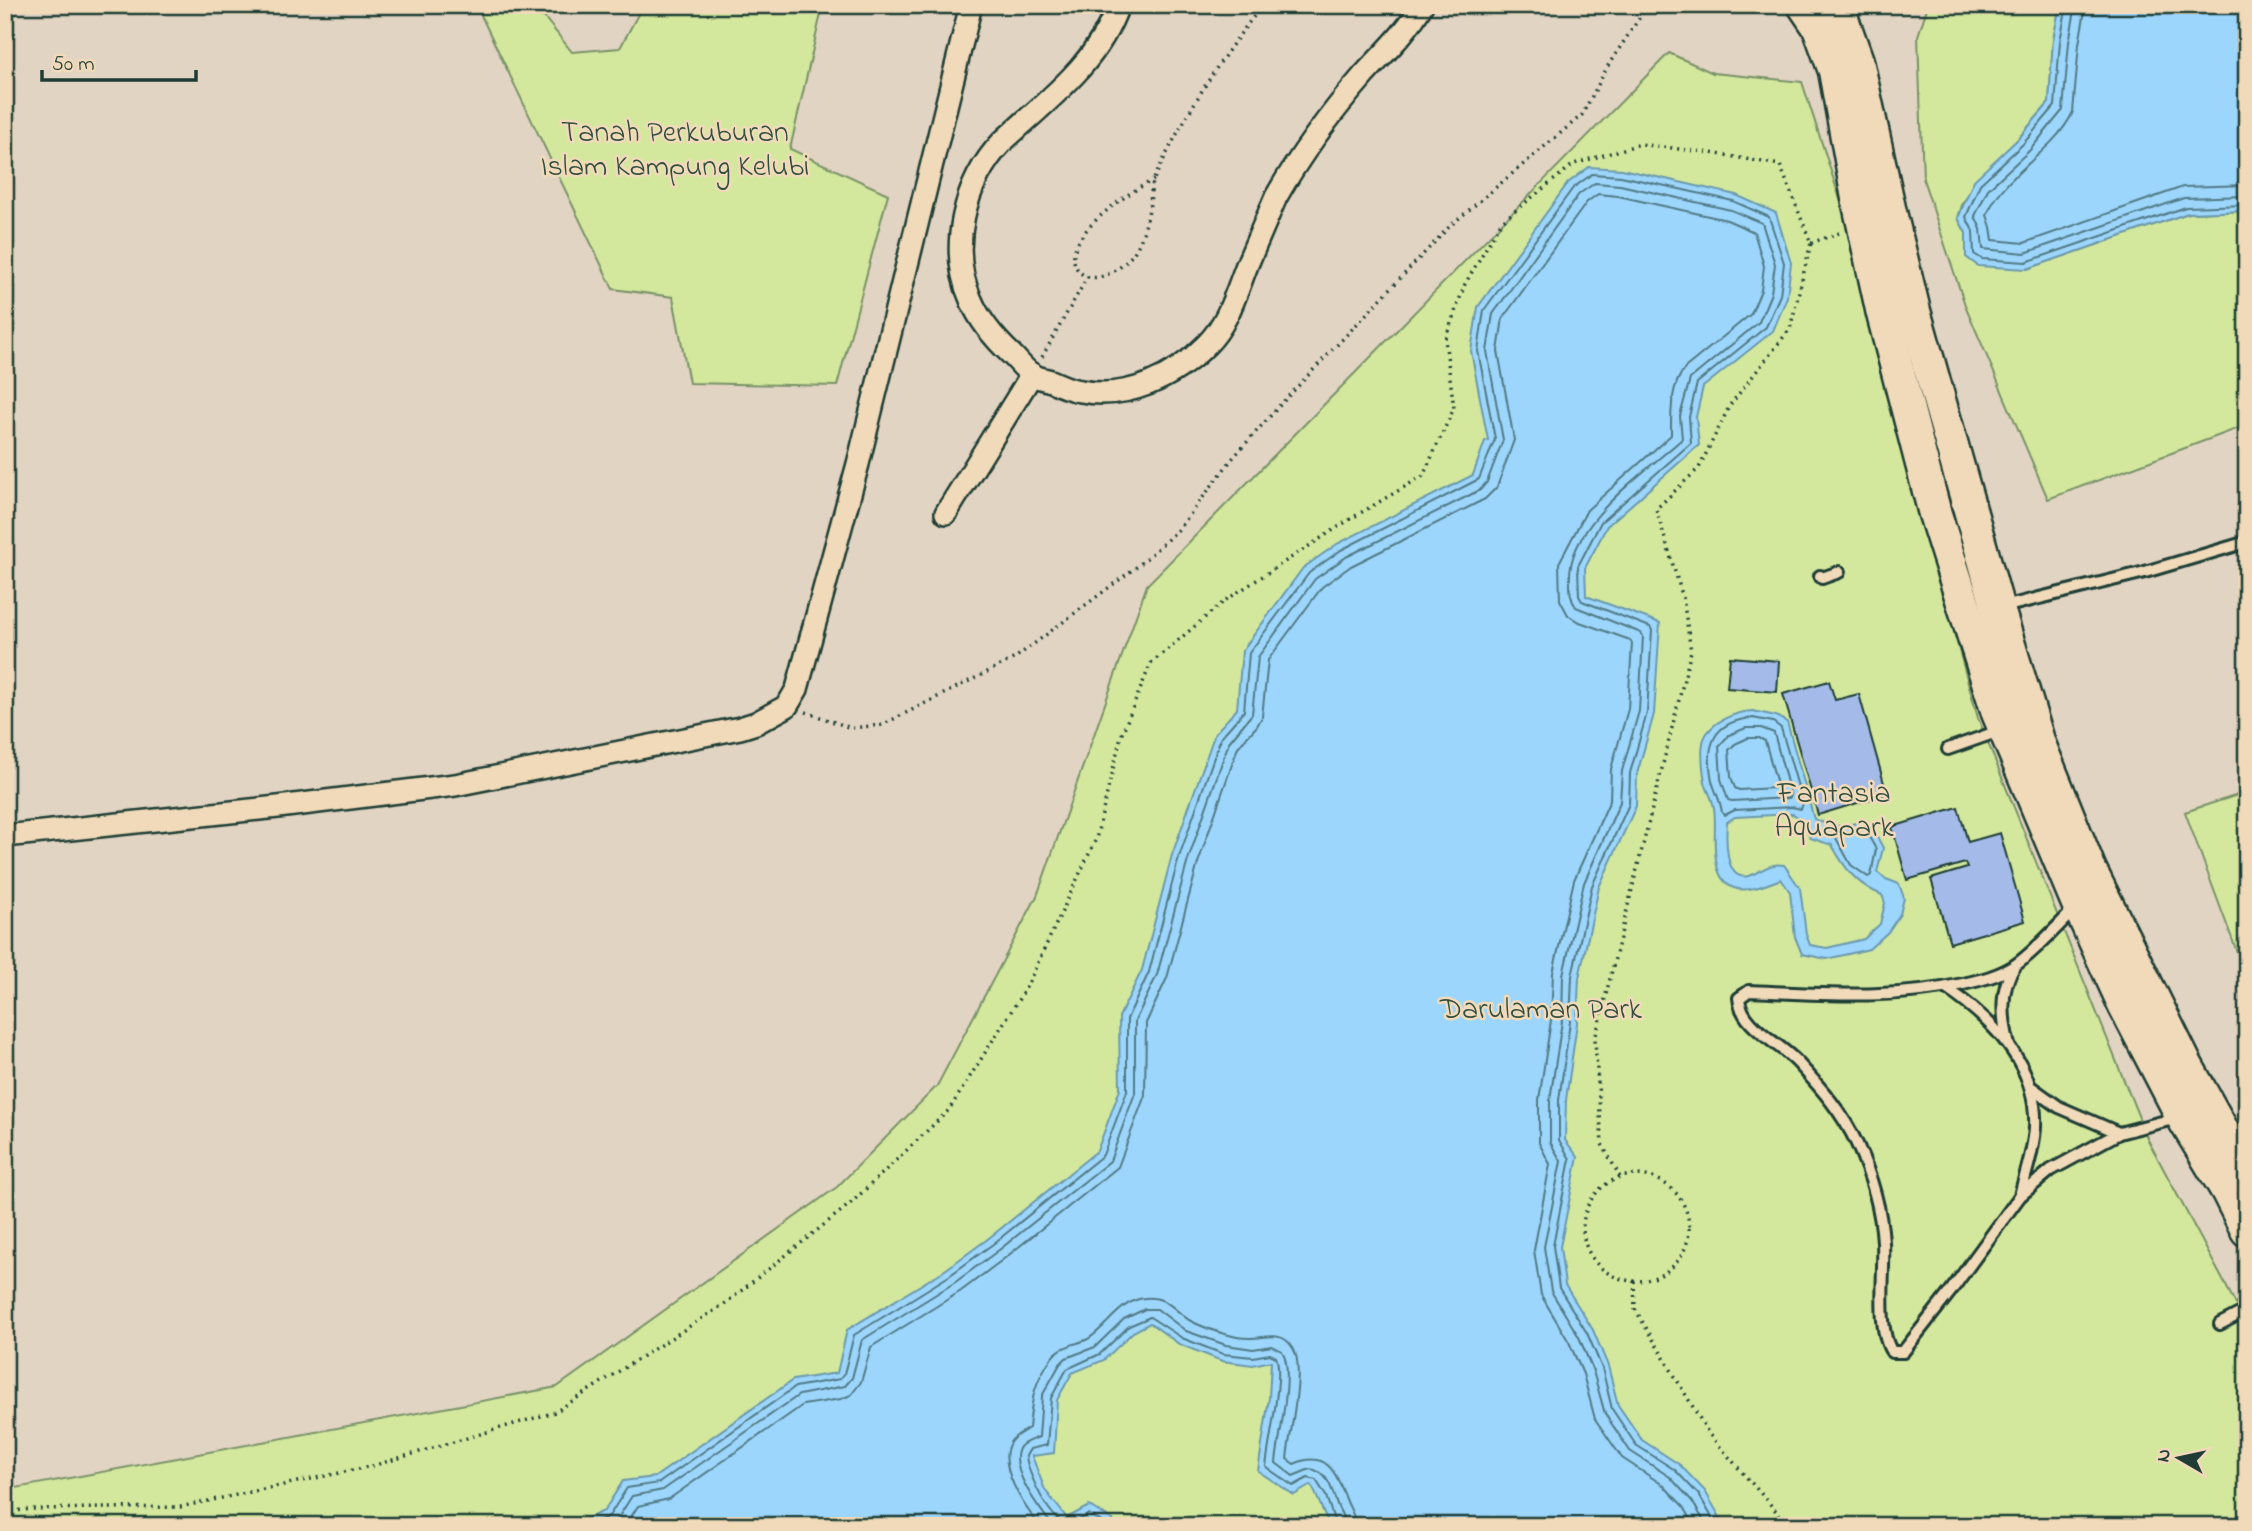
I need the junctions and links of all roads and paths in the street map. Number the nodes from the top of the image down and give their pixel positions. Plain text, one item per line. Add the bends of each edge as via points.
1 (971, 5) edge
2 (1118, 5) edge
3 (1263, 5) edge
4 (1422, 5) edge
5 (1648, 5) edge
6 (1804, 5) edge
7 (1837, 5) edge
8 (1154, 180) junction
9 (1088, 276) junction
10 (1032, 374) junction
11 (946, 513) dead end
12 (2247, 542) edge
13 (1839, 572) dead end
14 (1819, 576) dead end
15 (1998, 609) junction
16 (787, 706) junction
17 (2004, 730) junction
18 (1948, 749) dead end
19 (5, 836) edge
20 (2078, 906) junction
21 (2016, 965) junction
22 (1946, 988) junction
23 (2010, 1048) junction
24 (2031, 1087) junction
25 (2182, 1116) junction
26 (2119, 1133) junction
27 (2247, 1175) edge
28 (1620, 1177) junction
29 (2020, 1196) junction
30 (2247, 1230) edge
31 (1634, 1281) junction
32 (2247, 1310) edge
33 (2220, 1324) dead end
34 (5, 1512) edge
35 (1789, 1526) edge

1 - 16 street via 858,464 797,689
2 - 10 street via 1078,73 993,152 967,201 961,249 970,299 999,343
3 - 8 path via 1182,123
4 - 10 street via 1326,121 1285,180 1228,314 1207,345 1174,372 1117,393 1082,392
5 - 16 path via 1582,115 1441,235 1280,405 1179,529 1139,565 1015,658 882,725 851,728
6 - 17 street via 1819,27 1835,71 1893,354 1935,514
7 - 15 street via 1857,61 1911,298
8 - 9 path via 1147,219 1133,254 1108,274
8 - 9 path via 1120,200 1082,236 1073,258
9 - 10 path
10 - 11 street
12 - 15 lane
13 - 14 lane
15 - 27 street via 2039,744 2090,870 2185,1063
16 - 19 street via 740,728 455,785
17 - 18 lane
17 - 20 street
20 - 21 lane
20 - 25 street
21 - 22 lane via 1996,976
21 - 23 lane via 2009,974 2004,998
22 - 23 lane via 1967,1002
22 - 29 lane via 1849,996 1749,991 1739,998 1740,1010 1817,1084 1857,1143 1881,1224 1886,1344 1892,1352 1903,1352
23 - 24 lane
24 - 26 lane via 2059,1107
24 - 29 lane via 2035,1127
25 - 26 lane
25 - 30 street
26 - 29 lane via 2050,1170
28 - 31 path via 1590,1200 1583,1238 1601,1269
28 - 31 path via 1646,1176 1670,1187 1688,1221 1685,1247 1670,1269
28 - 34 path via 1602,1144 1595,1039 1691,651 1683,598 1656,509 1699,468 1730,405 1790,329 1811,243 1780,165 1640,144 1574,164 1501,222 1465,284 1445,340 1454,408 1423,477 1226,600 1151,663 1121,736 1096,839 1027,986 948,1110 850,1204 726,1303 555,1412 372,1466 180,1507
31 - 35 path via 1635,1309 1709,1434
32 - 33 lane

